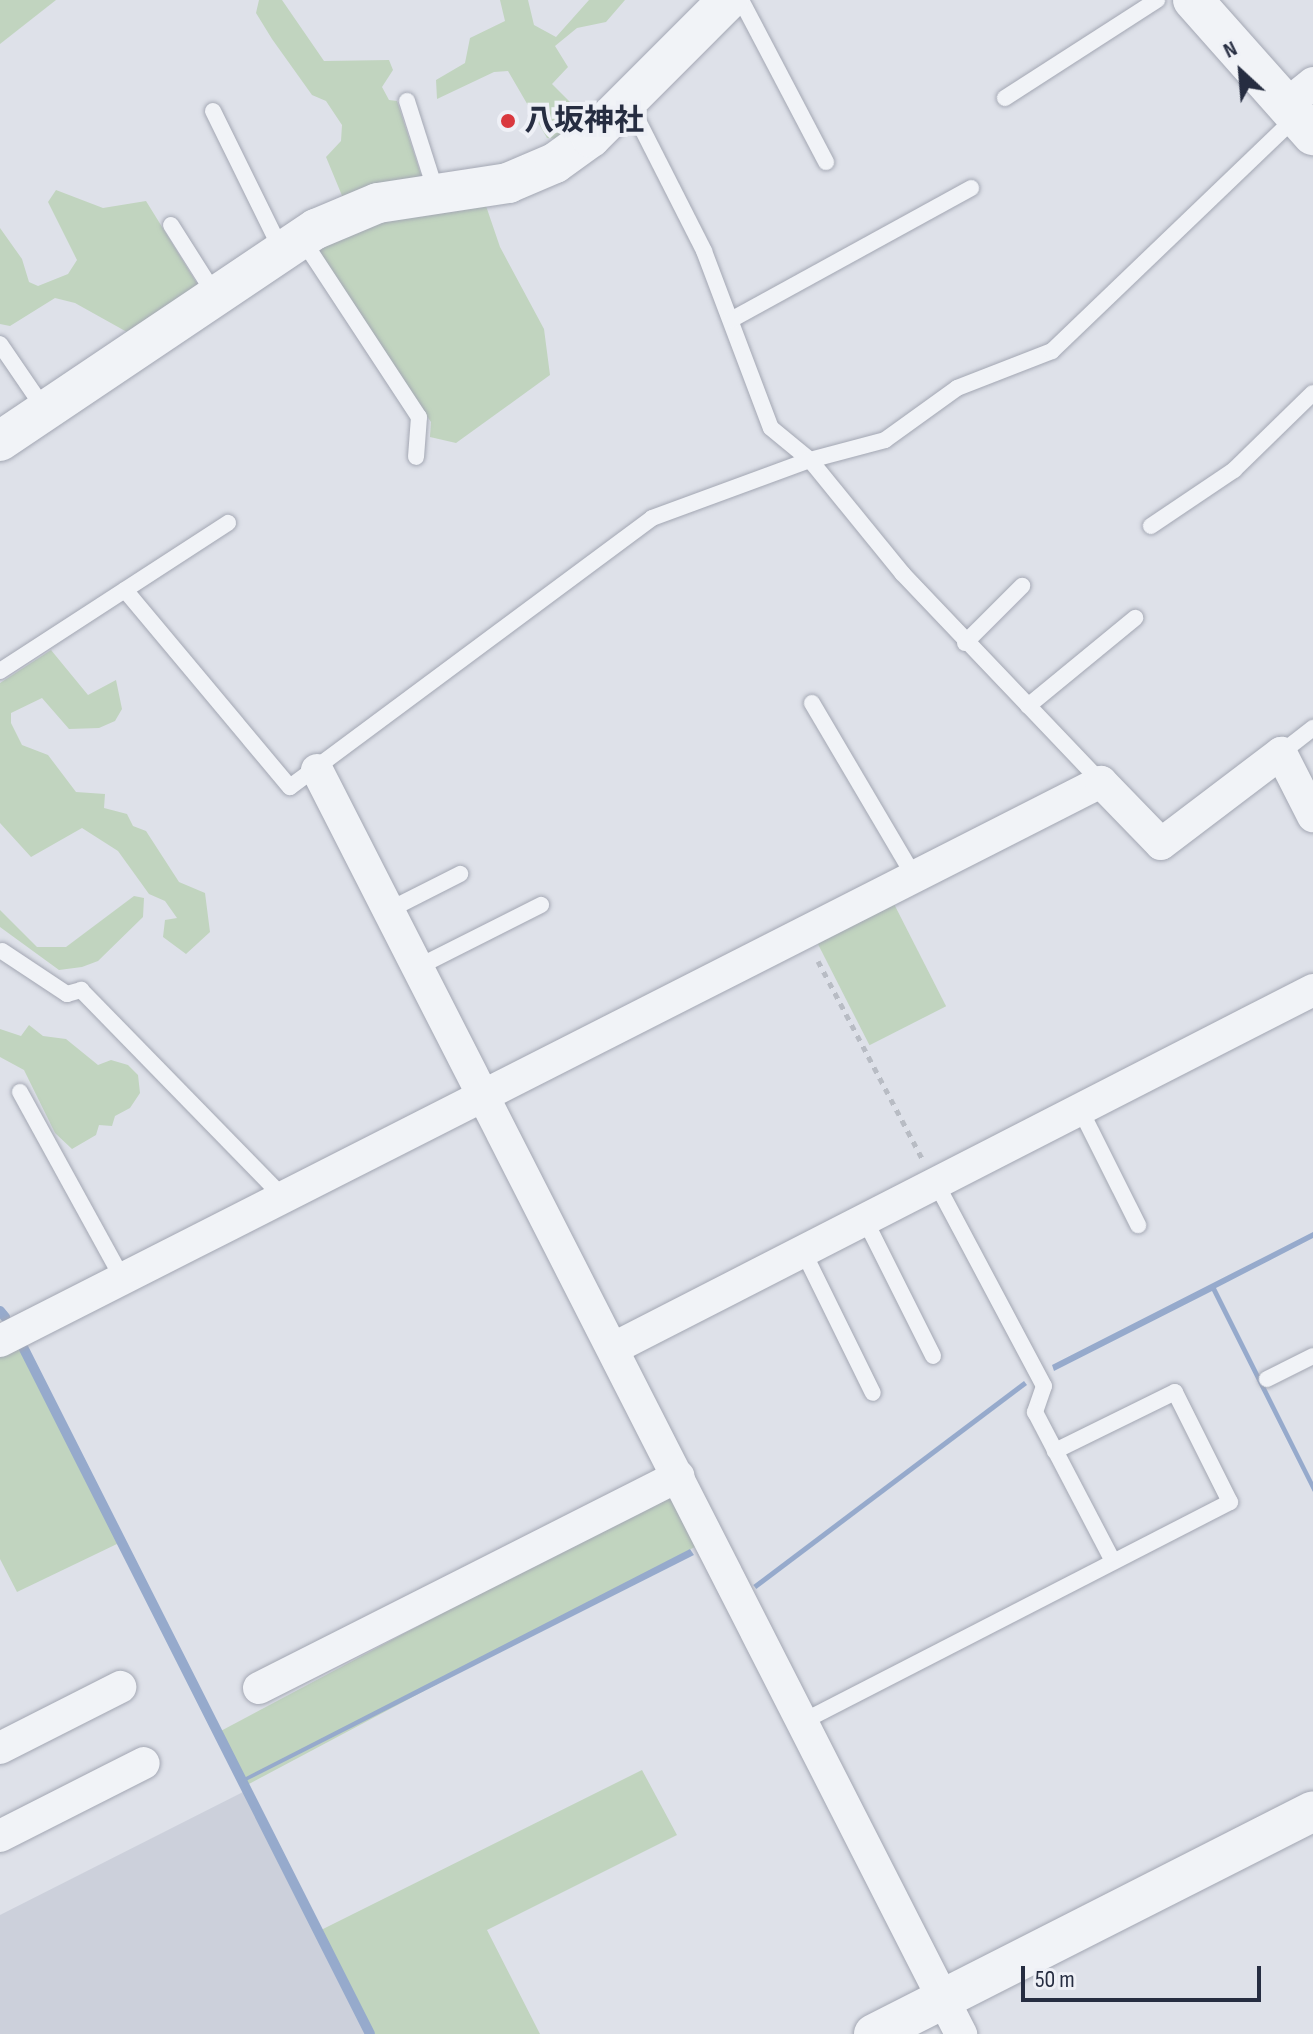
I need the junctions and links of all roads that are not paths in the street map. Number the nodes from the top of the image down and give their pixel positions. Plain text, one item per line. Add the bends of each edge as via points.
1 (728, 0) edge
2 (741, 0) edge
3 (1157, 0) edge
4 (1193, 0) edge
5 (1005, 98) dead end
6 (628, 100) junction
7 (407, 101) dead end
8 (1302, 110) edge
9 (213, 111) dead end
10 (826, 162) dead end
11 (971, 188) dead end
12 (437, 194) junction
13 (171, 225) dead end
14 (291, 243) junction
15 (214, 293) junction
16 (731, 320) junction
17 (0, 344) edge
18 (1313, 393) edge
19 (45, 410) junction
20 (0, 441) edge
21 (416, 457) dead end
22 (810, 460) junction
23 (228, 523) dead end
24 (1151, 526) dead end
25 (1022, 586) dead end
26 (125, 590) junction
27 (1135, 618) dead end
28 (965, 643) junction
29 (0, 671) edge
30 (812, 703) dead end
31 (1028, 706) junction
32 (1313, 728) edge
33 (1281, 753) junction
34 (317, 770) junction
35 (1101, 782) junction
36 (1313, 816) edge
37 (460, 874) dead end
38 (915, 878) junction
39 (541, 905) dead end
40 (389, 910) junction
41 (2, 951) dead end
42 (418, 967) junction
43 (1313, 990) edge
44 (20, 1092) dead end
45 (484, 1098) junction
46 (1080, 1109) junction
47 (936, 1183) junction
48 (285, 1199) junction
49 (865, 1220) junction
50 (1138, 1225) dead end
51 (803, 1251) junction
52 (124, 1281) junction
53 (0, 1341) edge
54 (614, 1348) junction
55 (933, 1356) dead end
56 (1313, 1356) edge
57 (1267, 1379) dead end
58 (873, 1393) dead end
59 (1055, 1451) junction
60 (679, 1476) junction
61 (1113, 1561) junction
62 (120, 1687) dead end
63 (259, 1688) dead end
64 (804, 1721) junction
65 (0, 1748) edge
66 (144, 1763) dead end
67 (1313, 1811) edge
68 (0, 1836) edge
69 (943, 1999) junction
70 (874, 2034) edge
71 (961, 2034) edge

1 - 6 street
2 - 10 lane
3 - 5 lane
4 - 8 street
6 - 12 street via 574,151 532,175
6 - 16 lane via 704,251
7 - 12 lane
8 - 22 lane via 1052,351 957,388 885,440
9 - 14 lane
11 - 16 lane
12 - 14 street via 378,203
13 - 15 lane
14 - 15 street
14 - 21 lane via 419,417
15 - 19 street
16 - 22 lane via 771,428
17 - 19 lane
18 - 24 lane via 1234,470
19 - 20 street
22 - 28 lane
22 - 34 lane via 652,518
23 - 26 lane
25 - 28 lane
26 - 29 lane
26 - 34 lane via 290,787
27 - 31 lane
28 - 31 lane
30 - 38 lane
31 - 35 lane
32 - 33 lane
33 - 35 street via 1161,844
33 - 36 street
34 - 40 street
35 - 38 street
37 - 40 lane
38 - 45 street
39 - 42 lane
40 - 42 street
41 - 48 lane via 67,994 81,990
42 - 45 street
43 - 46 street
44 - 52 lane
45 - 48 street
45 - 54 street
46 - 47 street
46 - 50 lane
47 - 49 street
47 - 59 lane via 1044,1386 1035,1412
48 - 52 street
49 - 51 street
49 - 55 lane
51 - 54 street
51 - 58 lane
52 - 53 street
54 - 60 street
56 - 57 lane
59 - 61 lane
59 - 61 lane via 1175,1392 1230,1502
60 - 63 street
60 - 64 street
61 - 64 lane
62 - 65 street
64 - 69 street
66 - 68 street
67 - 69 street
69 - 70 street
69 - 71 street

